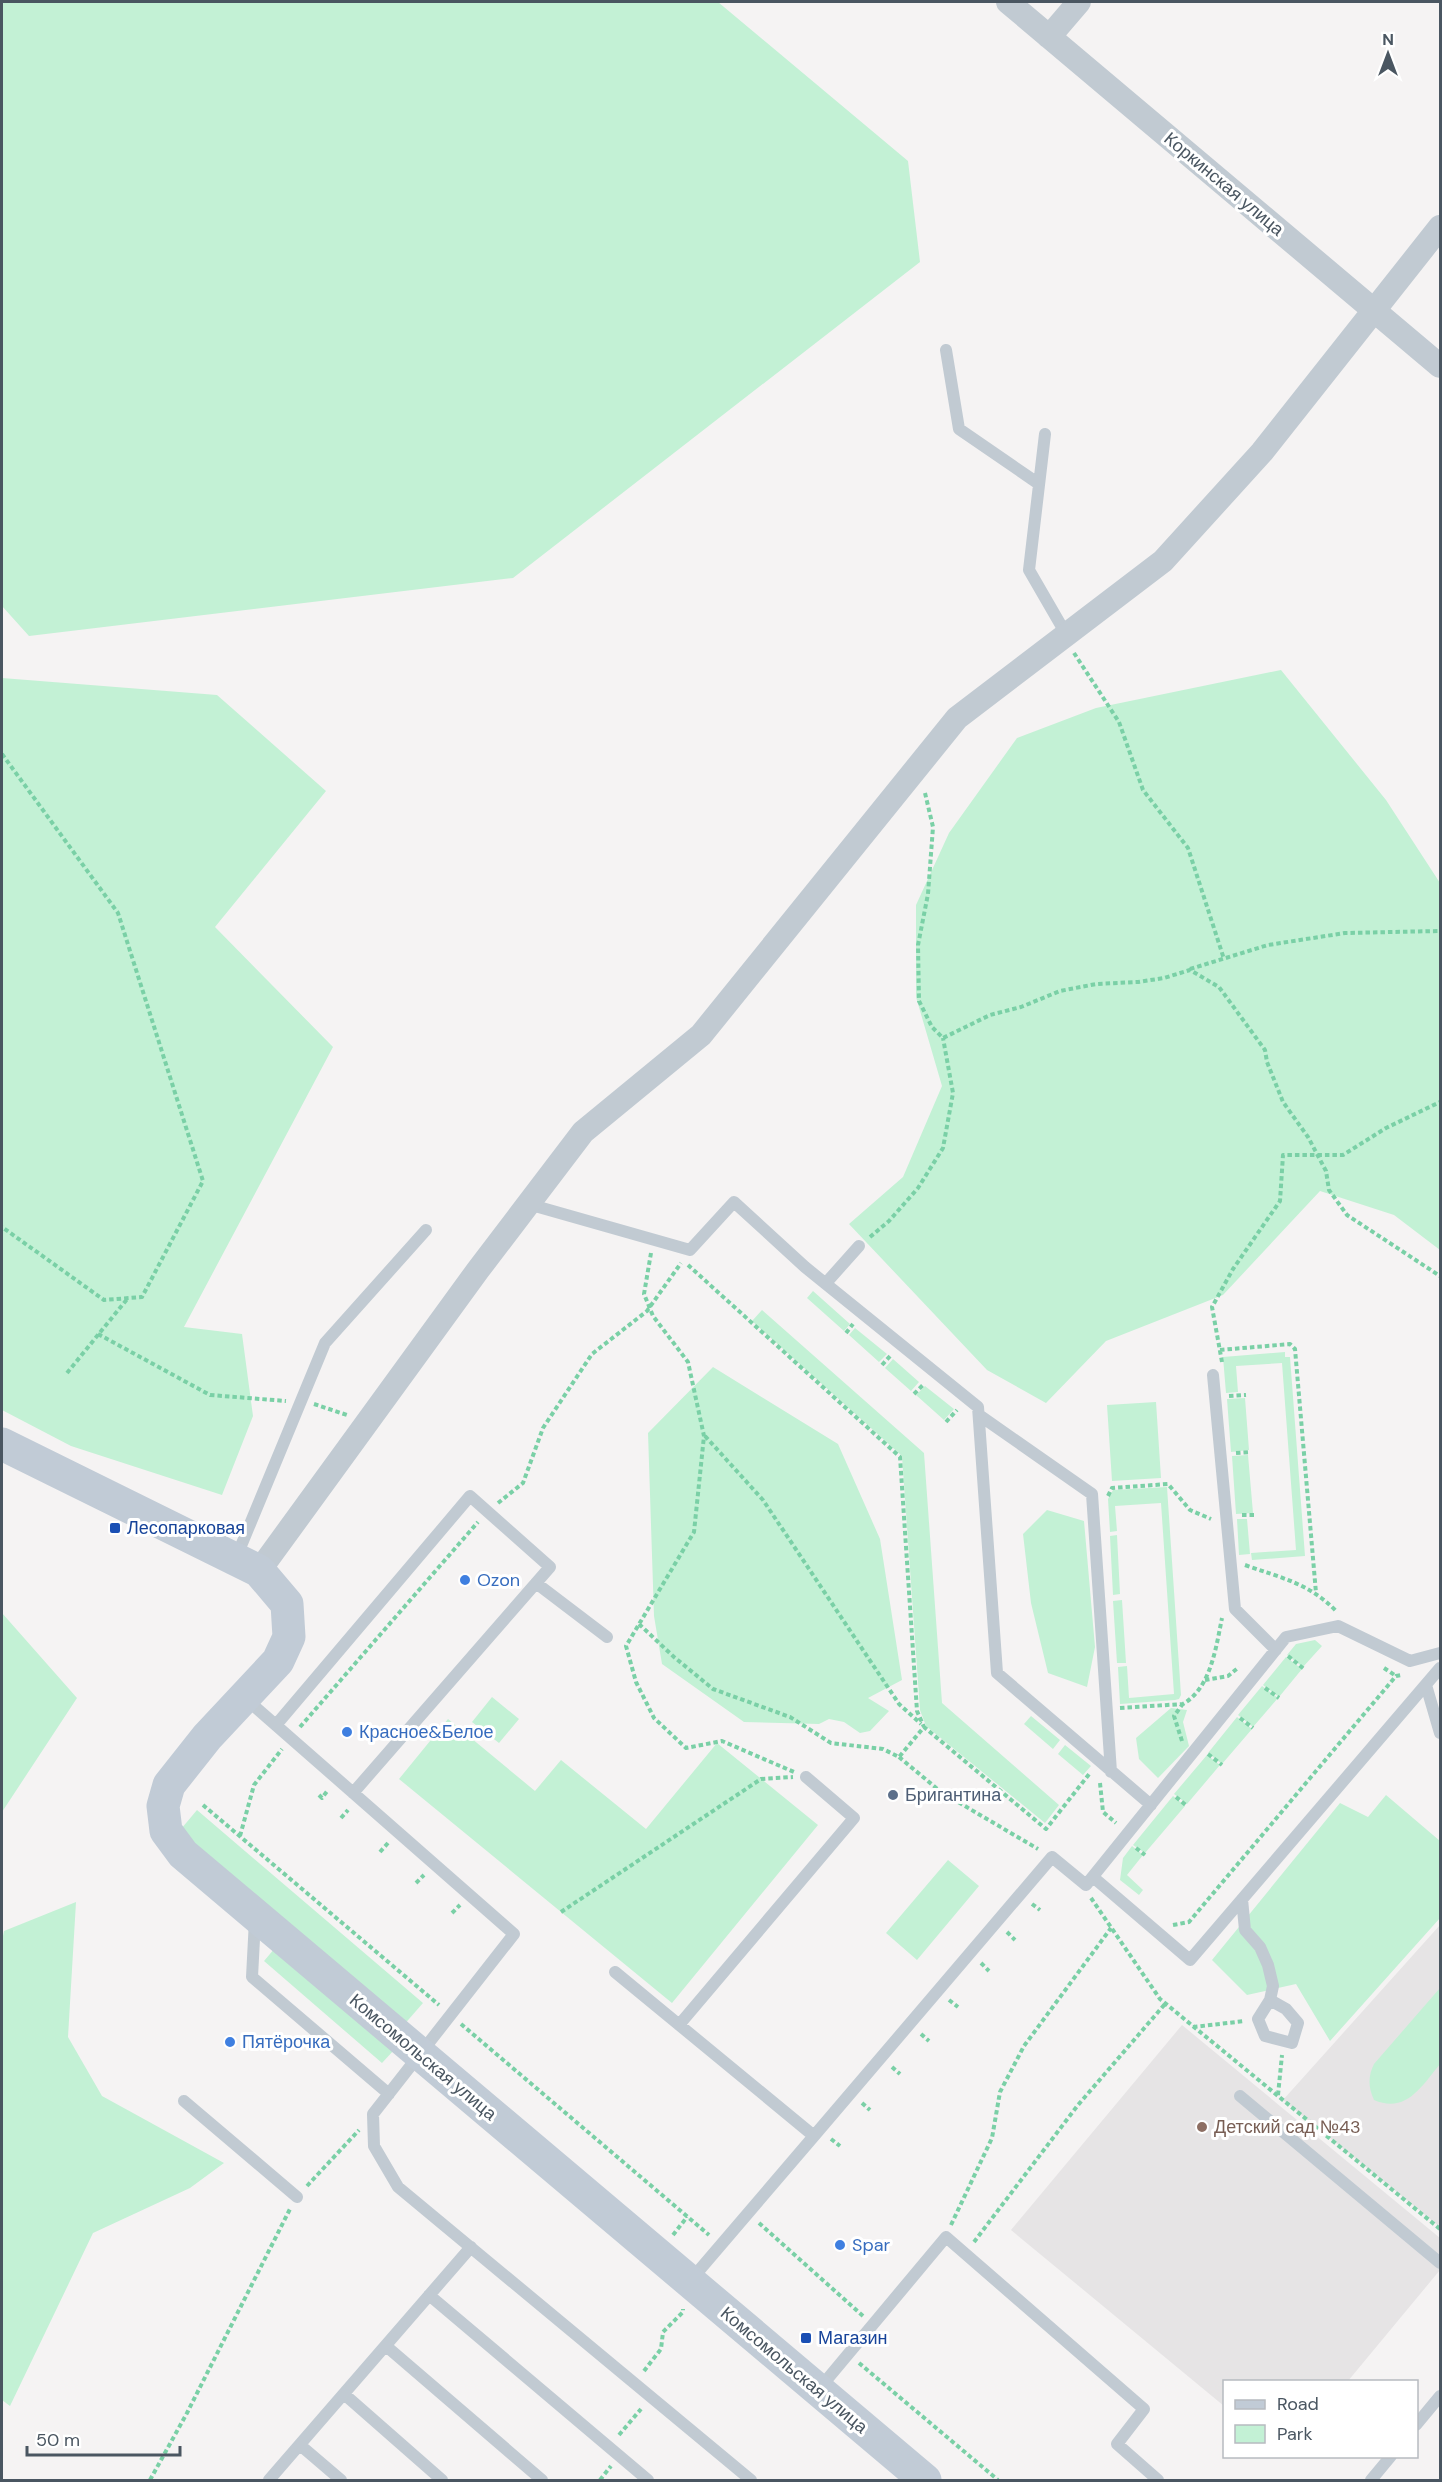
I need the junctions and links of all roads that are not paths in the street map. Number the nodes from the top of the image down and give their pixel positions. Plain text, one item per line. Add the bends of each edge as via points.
1 (1008, 2) edge
2 (1079, 2) edge
3 (1049, 36) junction
4 (1440, 227) edge
5 (1375, 312) junction
6 (946, 350) dead end
7 (1440, 366) edge
8 (1045, 435) dead end
9 (1039, 484) junction
10 (1065, 635) junction
11 (528, 1204) junction
12 (426, 1230) dead end
13 (859, 1246) road end
14 (825, 1283) junction
15 (1213, 1375) dead end
16 (979, 1415) junction
17 (2, 1444) edge
18 (247, 1565) junction
19 (536, 1583) junction
20 (607, 1637) dead end
21 (1277, 1653) junction
22 (1440, 1653) edge
23 (1440, 1668) edge
24 (1426, 1685) junction
25 (244, 1698) junction
26 (276, 1725) junction
27 (1440, 1733) edge
28 (1112, 1772) junction
29 (806, 1777) road end
30 (353, 1793) junction
31 (1151, 1805) junction
32 (1092, 1877) junction
33 (1242, 1899) junction
34 (256, 1916) junction
35 (615, 1972) dead end
36 (1270, 2000) junction
37 (679, 2025) junction
38 (420, 2054) junction
39 (389, 2094) junction
40 (1240, 2096) dead end
41 (184, 2101) dead end
42 (814, 2136) junction
43 (297, 2197) road end
44 (471, 2247) junction
45 (1440, 2263) edge
46 (429, 2295) junction
47 (686, 2297) junction
48 (386, 2346) junction
49 (818, 2390) junction
50 (344, 2394) junction
51 (1440, 2396) edge
52 (1418, 2423) edge
53 (300, 2445) junction
54 (1390, 2458) edge
55 (269, 2481) edge
56 (341, 2481) edge
57 (442, 2481) edge
58 (542, 2481) edge
59 (648, 2481) edge
60 (751, 2481) edge
61 (925, 2481) edge
62 (1158, 2481) edge
63 (1371, 2481) edge

1 - 3 street, Коркинская улица
2 - 3 street
3 - 5 street, Коркинская улица
4 - 5 street
5 - 7 street, Коркинская улица
5 - 10 street via 1262,452 1162,561
6 - 9 lane via 959,429
8 - 9 lane
9 - 10 lane via 1029,570
10 - 11 street via 957,718 701,1035 583,1132
11 - 14 lane via 690,1250 734,1202
11 - 18 street via 369,1420
12 - 18 lane via 326,1343 300,1402
13 - 14 lane
14 - 16 lane via 978,1407
15 - 21 lane via 1235,1609
16 - 28 lane via 997,1673
16 - 28 lane via 1092,1494
17 - 18 main road
18 - 25 main road, Комсомольская улица via 287,1604 289,1637 278,1661
19 - 20 lane
19 - 26 lane via 550,1567 470,1496
19 - 30 lane
21 - 22 lane via 1286,1637 1338,1626 1410,1661
21 - 31 lane via 1194,1760
23 - 24 lane
24 - 27 lane
24 - 33 lane
25 - 26 lane
25 - 34 main road, Комсомольская улица via 169,1785 163,1806 166,1831 183,1854
26 - 30 lane
28 - 31 lane
29 - 37 lane via 854,1818
30 - 38 lane via 514,1934
31 - 32 lane via 1130,1839
32 - 33 lane via 1190,1960
32 - 42 lane via 1086,1885 1052,1857
33 - 36 lane via 1245,1930 1260,1947 1268,1965 1273,1986
34 - 38 main road, Комсомольская улица
34 - 39 lane via 252,1977
35 - 37 lane
36 - 36 lane via 1286,2009 1298,2023 1292,2043 1264,2036 1258,2019
37 - 42 lane
38 - 39 lane
38 - 47 main road, Комсомольская улица
39 - 44 lane via 373,2114 374,2146 398,2187
40 - 45 lane
41 - 43 lane
42 - 47 lane
44 - 46 lane
44 - 60 lane
46 - 48 lane
46 - 59 lane
47 - 49 main road, Комсомольская улица
48 - 50 lane
48 - 58 lane
49 - 61 main road, Комсомольская улица
49 - 62 lane via 945,2237 1144,2409 1117,2444
50 - 53 lane
50 - 57 lane
51 - 52 lane
53 - 55 lane
53 - 56 lane
54 - 63 lane

